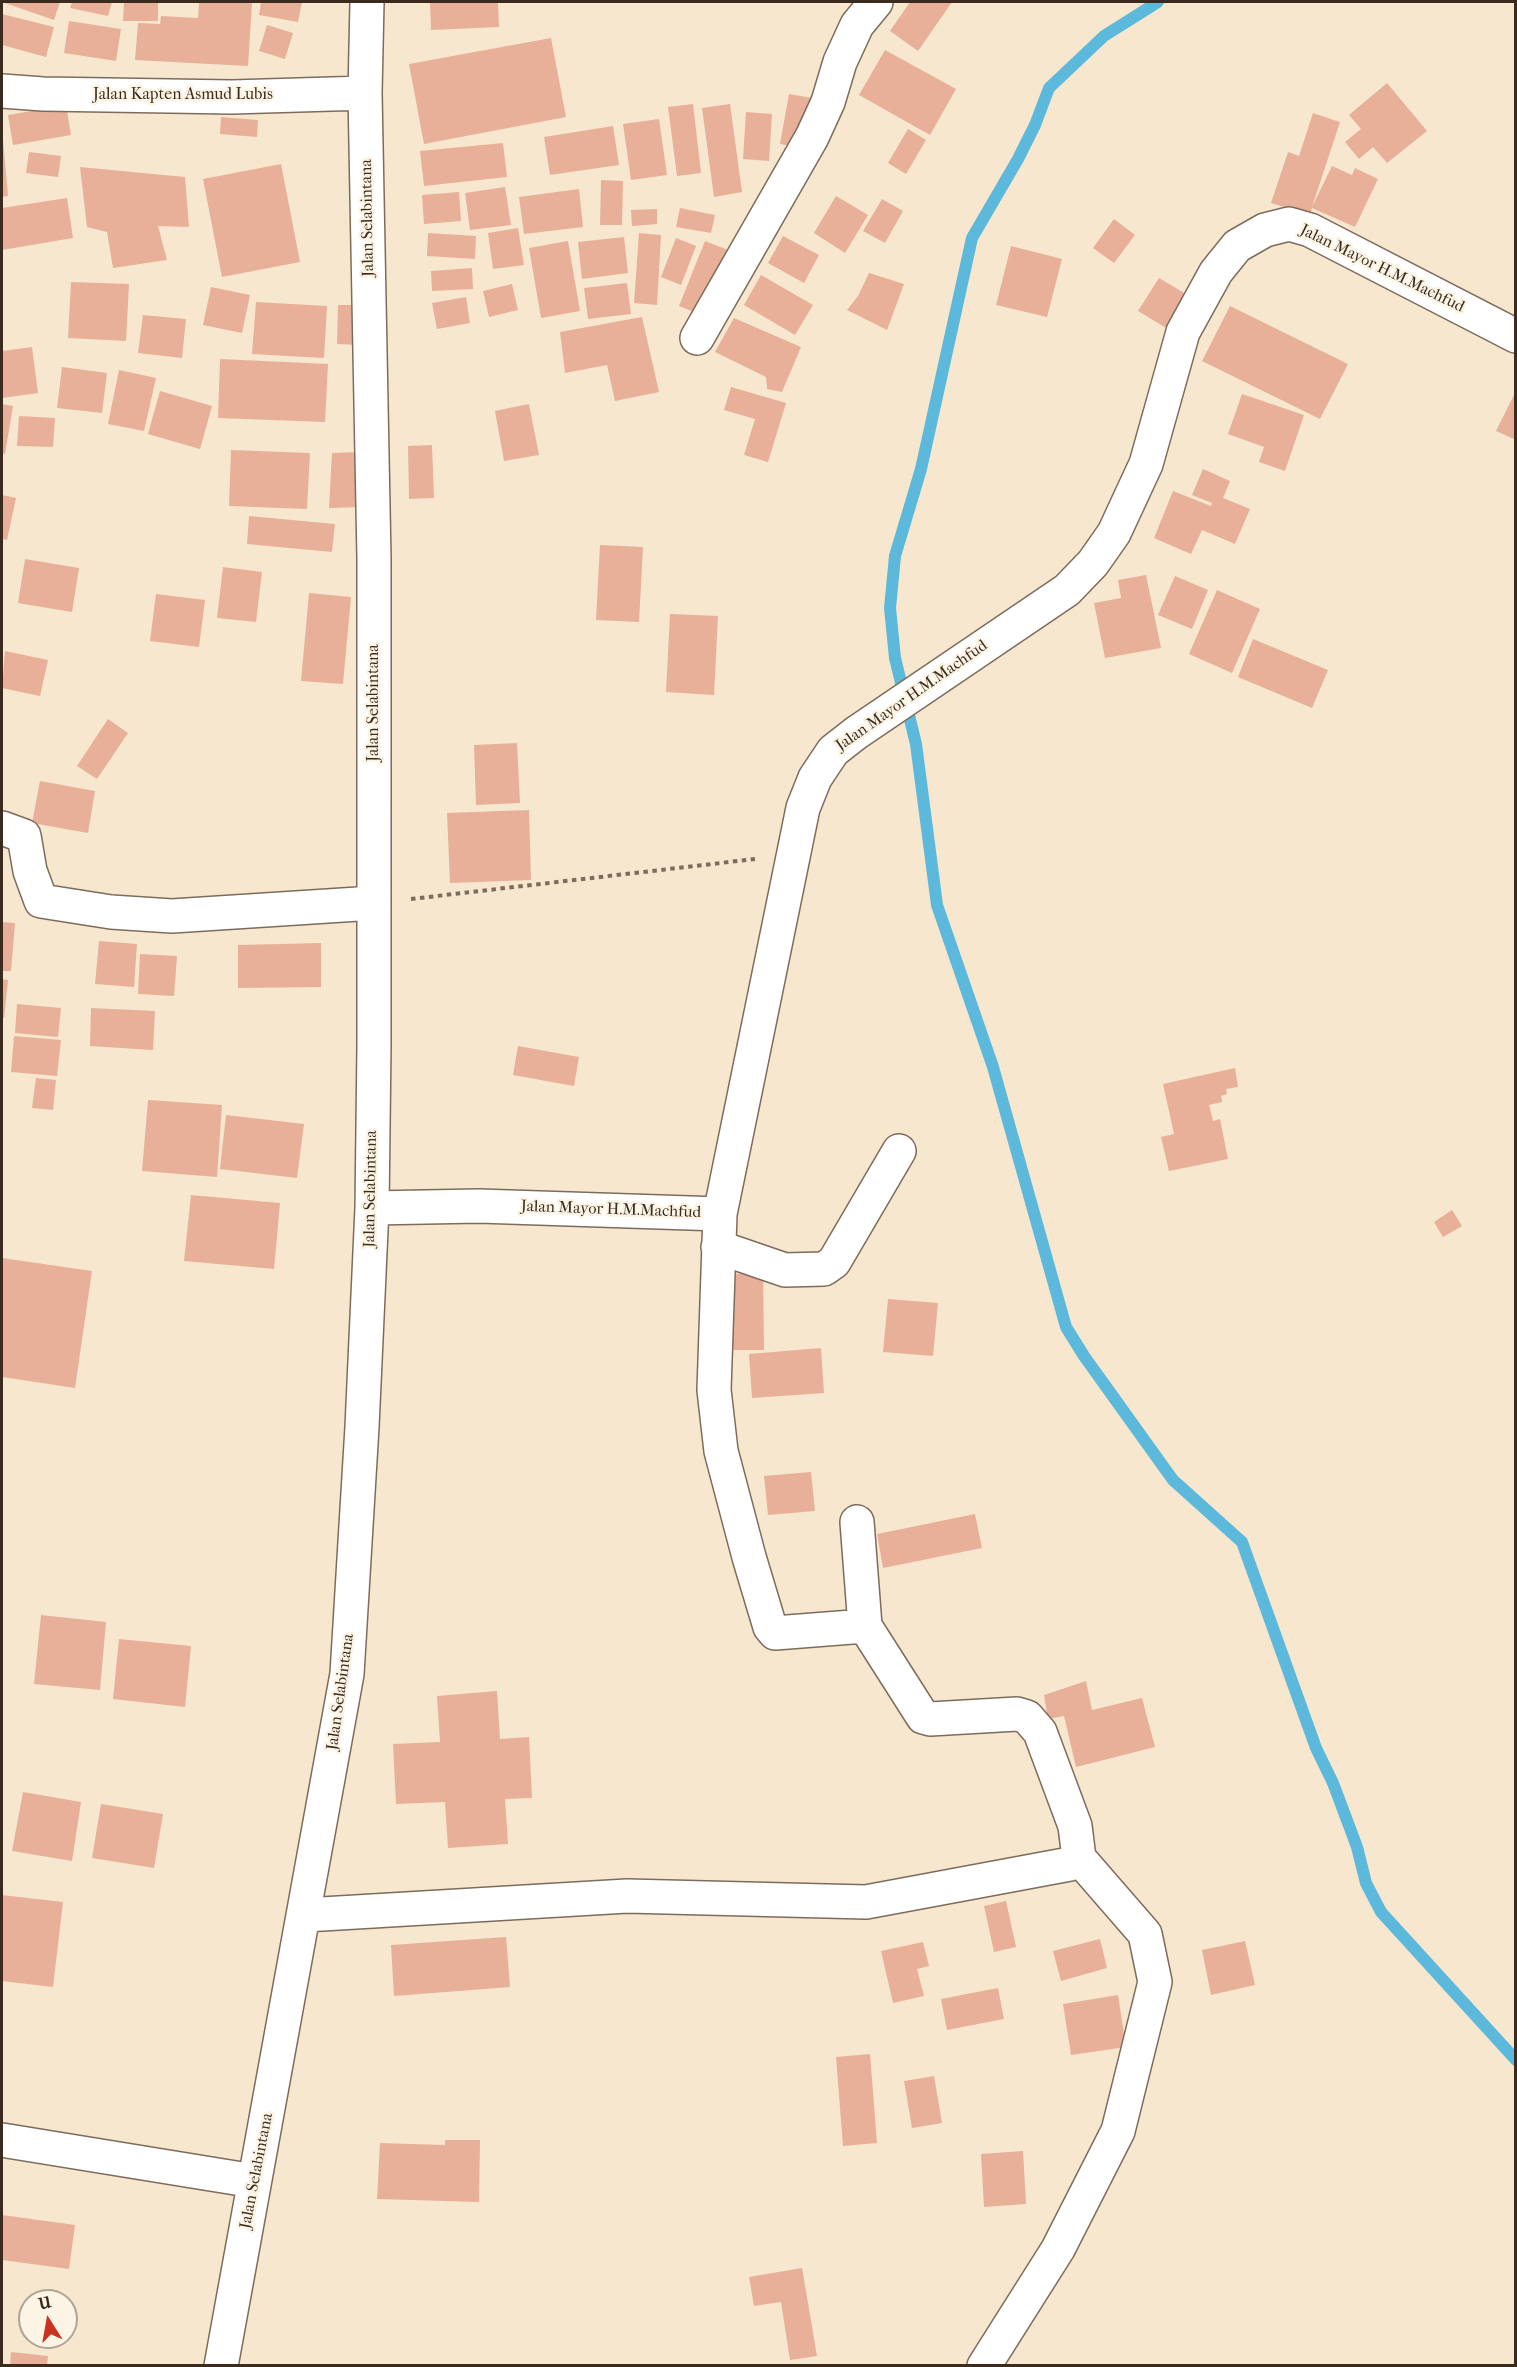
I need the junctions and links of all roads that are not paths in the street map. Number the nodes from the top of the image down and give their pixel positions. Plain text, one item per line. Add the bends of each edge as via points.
1 (367, 2) edge
2 (876, 2) edge
3 (2, 91) edge
4 (366, 93) junction
5 (1515, 336) edge
6 (697, 338) dead end
7 (2, 828) edge
8 (374, 903) junction
9 (899, 1151) dead end
10 (372, 1208) junction
11 (720, 1214) junction
12 (718, 1247) junction
13 (857, 1522) dead end
14 (865, 1626) junction
15 (1079, 1858) junction
16 (305, 1915) junction
17 (2, 2139) edge
18 (254, 2181) junction
19 (221, 2366) edge
20 (984, 2366) edge

1 - 4 street, Jalan Selabintana
2 - 6 street via 857,25 812,137
3 - 4 street, Jalan Kapten Asmud Lubis via 232,97
4 - 8 street, Jalan Selabintana via 374,559
5 - 11 street, Jalan Mayor H.M.Machfud via 1310,230 1289,224 1265,230 1237,246 1216,272 1183,332 1146,464 1114,533 1093,563 1067,590 833,752 814,778 803,808
7 - 8 street via 24,836 41,902 172,916
8 - 10 street, Jalan Selabintana
9 - 12 street via 834,1263 824,1269 785,1270
10 - 11 street, Jalan Mayor H.M.Machfud via 479,1206
10 - 16 street, Jalan Selabintana via 347,1674
11 - 12 street
12 - 14 street via 714,1379 721,1450 770,1627 777,1634
13 - 14 street
14 - 15 street via 923,1717 1028,1717 1040,1732 1075,1826
15 - 16 street via 1070,1864 866,1902 627,1896
15 - 20 street via 1145,1934 1155,1982 1118,2131 1059,2249
16 - 18 street, Jalan Selabintana
17 - 18 street
18 - 19 street, Jalan Selabintana

